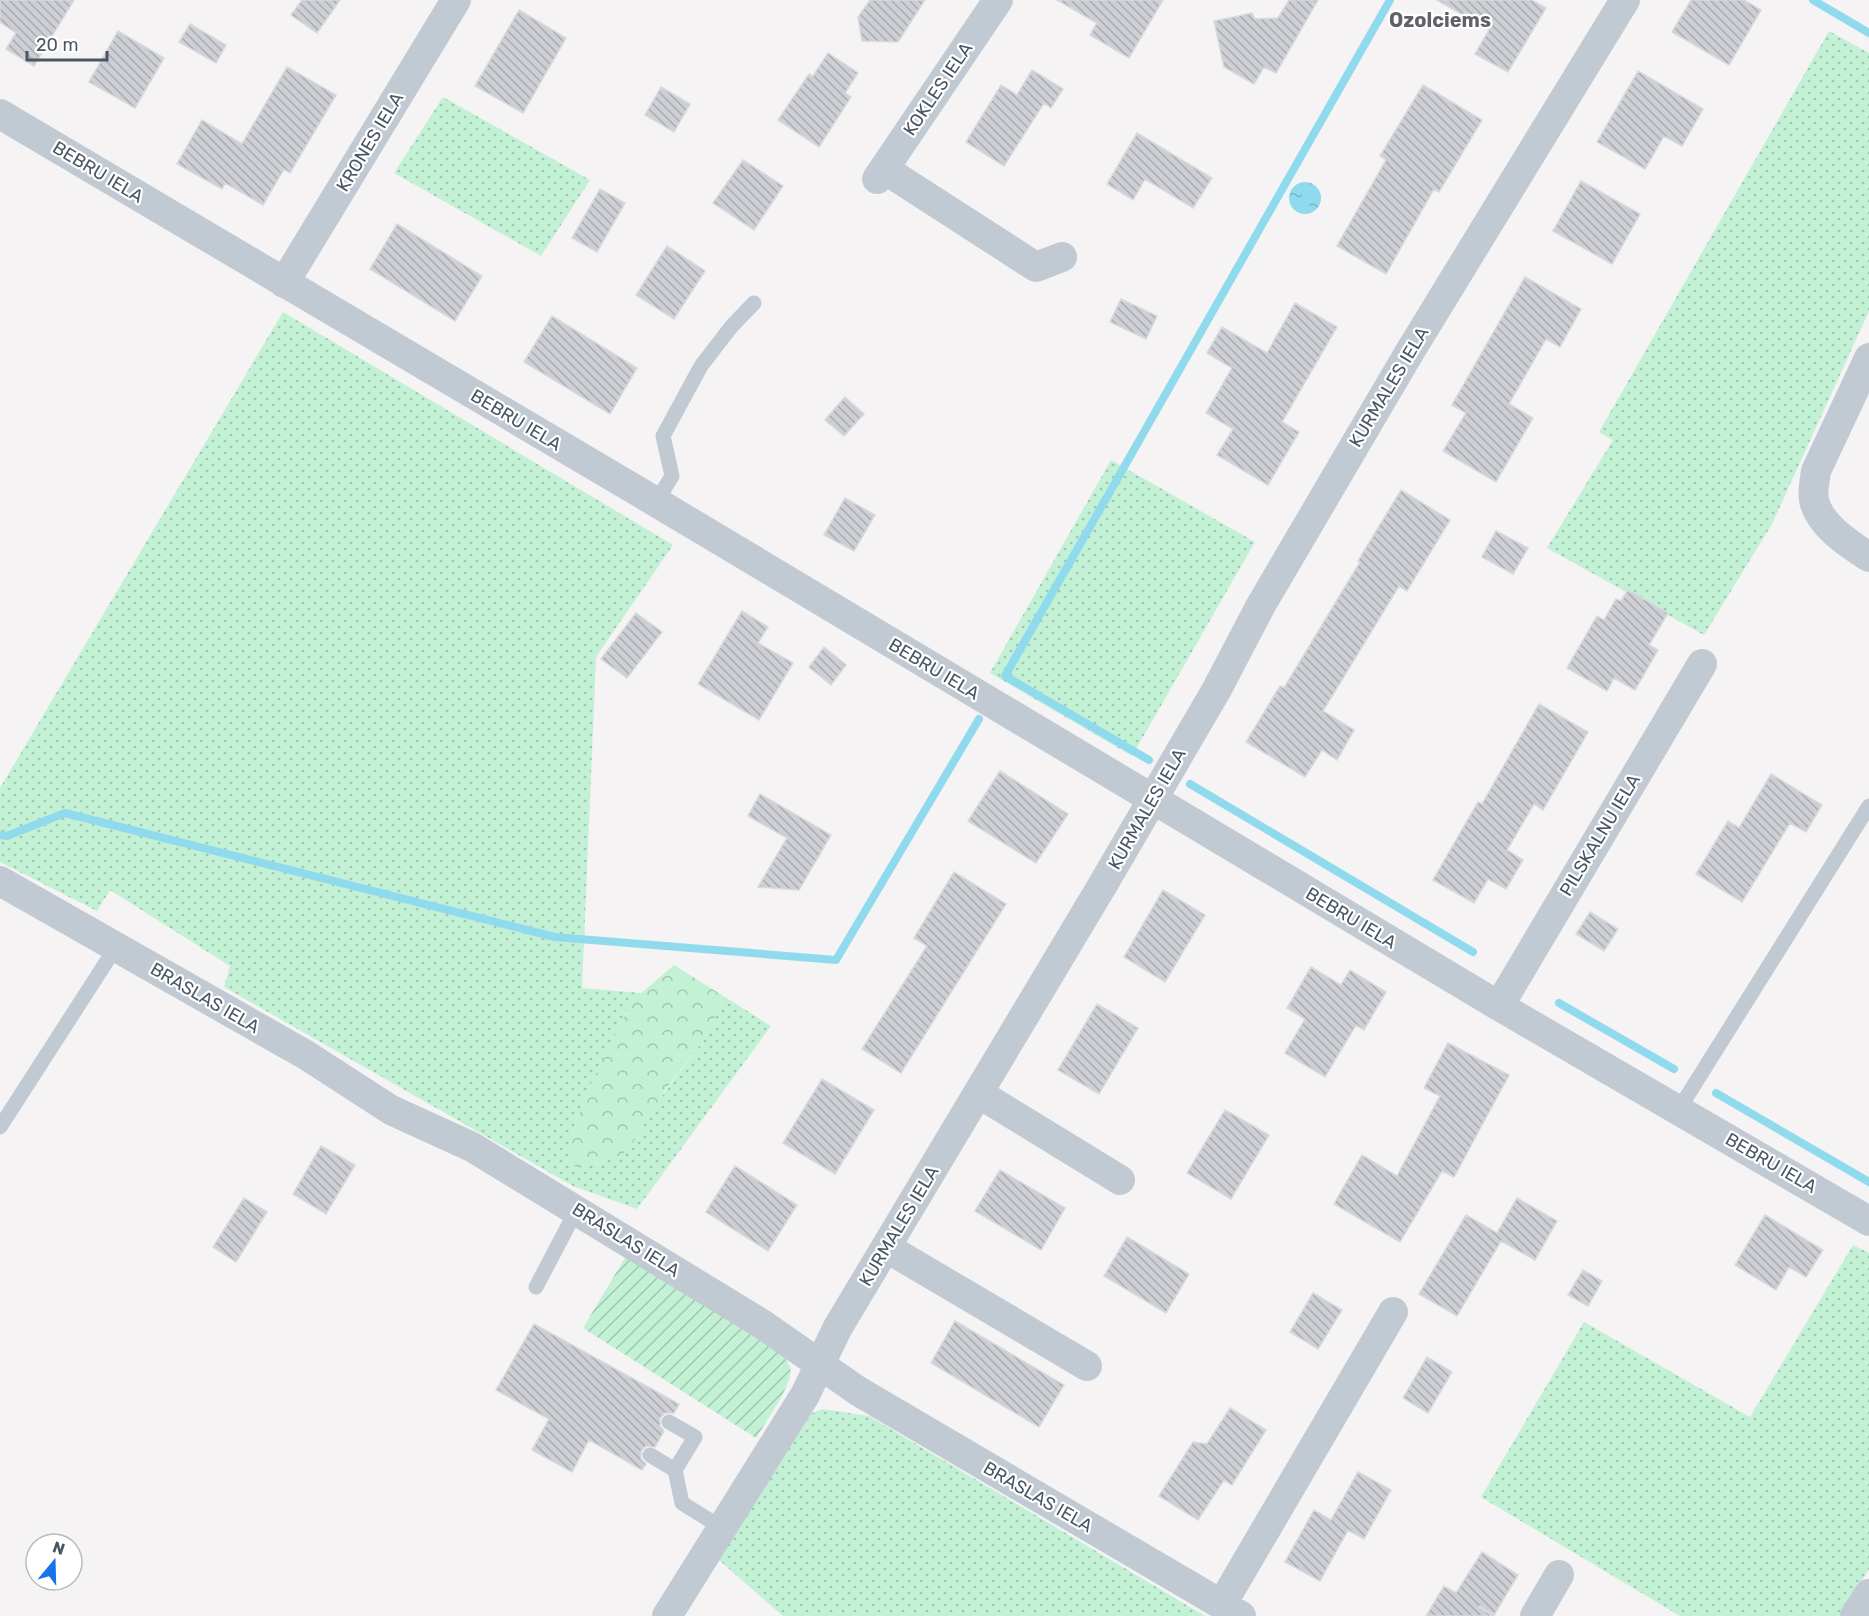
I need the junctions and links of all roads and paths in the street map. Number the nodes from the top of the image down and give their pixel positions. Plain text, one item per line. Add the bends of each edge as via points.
1 (456, 0) edge
2 (998, 0) edge
3 (1625, 0) edge
4 (0, 114) edge
5 (1062, 257) dead end
6 (284, 283) junction
7 (754, 303) dead end
8 (1869, 358) edge
9 (656, 502) junction
10 (1869, 557) edge
11 (1702, 664) dead end
12 (1152, 800) junction
13 (1869, 806) edge
14 (0, 881) edge
15 (116, 947) junction
16 (1499, 1006) junction
17 (978, 1093) junction
18 (1679, 1109) junction
19 (0, 1127) edge
20 (1120, 1180) dead end
21 (577, 1209) junction
22 (1869, 1221) edge
23 (887, 1248) junction
24 (536, 1287) dead end
25 (1393, 1312) dead end
26 (820, 1364) junction
27 (1087, 1366) dead end
28 (669, 1422) dead end
29 (650, 1455) dead end
30 (675, 1470) junction
31 (722, 1528) junction
32 (1559, 1575) dead end
33 (1869, 1594) edge
34 (1231, 1610) edge
35 (667, 1616) edge
36 (1535, 1616) edge
37 (1855, 1616) edge

1 - 6 street, KRONES IELA
2 - 5 street, KOKLES IELA via 880,174 1036,267
3 - 12 street, KURMALES IELA via 1409,353
4 - 6 street, BEBRU IELA
6 - 9 street, BEBRU IELA
7 - 9 lane via 701,366 663,436 672,476
8 - 10 street via 1816,471 1813,490 1821,517 1849,545
9 - 12 street, BEBRU IELA
11 - 16 street, PILSKALNU IELA
12 - 16 street, BEBRU IELA
12 - 17 street, KURMALES IELA
13 - 18 lane
14 - 15 street, BRASLAS IELA
15 - 19 lane
15 - 21 street, BRASLAS IELA via 306,1055 391,1110 472,1147
16 - 18 street, BEBRU IELA
17 - 20 street
17 - 23 street, KURMALES IELA
18 - 22 street, BEBRU IELA
21 - 24 lane
21 - 26 street, BRASLAS IELA
23 - 26 street, KURMALES IELA
23 - 27 street
25 - 34 street
26 - 31 street, KURMALES IELA via 805,1395
26 - 34 street, BRASLAS IELA via 858,1391
28 - 30 lane via 695,1437
29 - 30 lane
30 - 31 lane via 682,1503
31 - 35 street, KURMALES IELA
32 - 36 street
33 - 37 street

